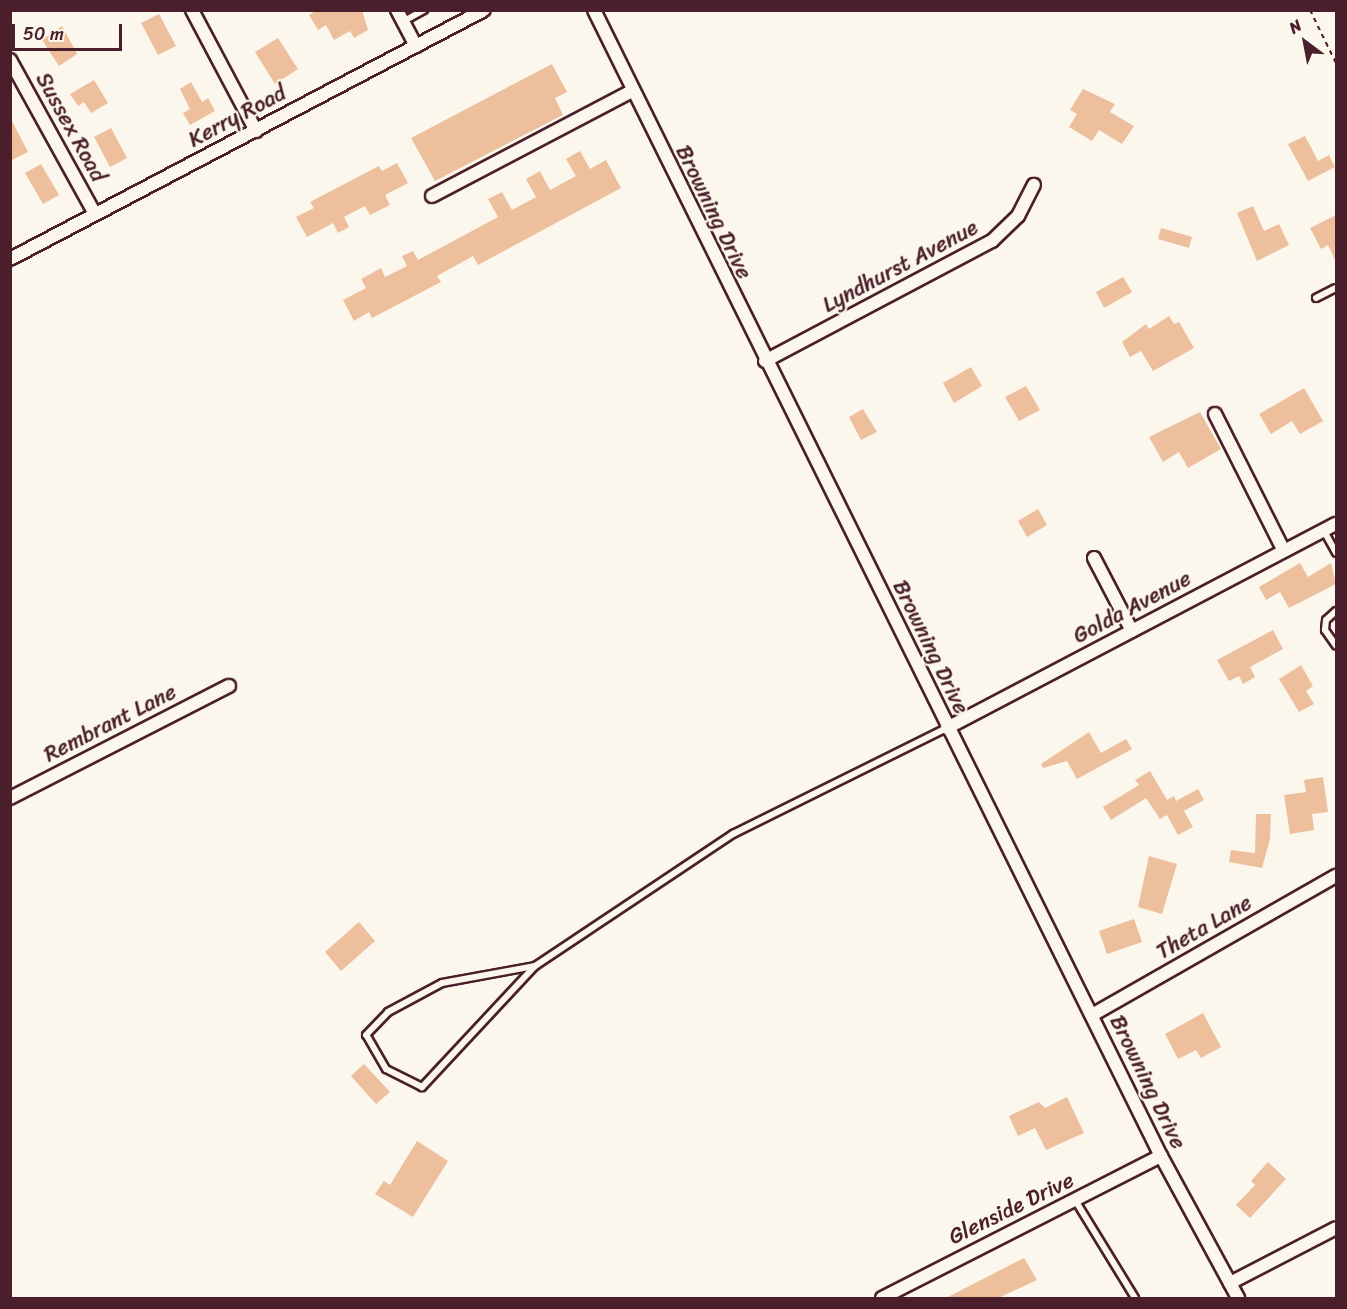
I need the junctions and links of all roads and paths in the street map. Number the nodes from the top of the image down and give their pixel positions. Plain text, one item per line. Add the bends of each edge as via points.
1 (192, 10) edge
2 (484, 10) edge
3 (594, 10) edge
4 (1310, 10) edge
5 (424, 11) edge
6 (400, 16) edge
7 (416, 46) junction
8 (10, 60) edge
9 (1336, 63) edge
10 (632, 91) junction
11 (256, 131) junction
12 (1034, 185) dead end
13 (432, 196) dead end
14 (95, 214) junction
15 (10, 259) edge
16 (1336, 288) edge
17 (1316, 298) dead end
18 (765, 361) junction
19 (1215, 414) dead end
20 (1336, 524) edge
21 (1324, 531) junction
22 (1284, 551) junction
23 (1336, 553) edge
24 (1094, 558) dead end
25 (1336, 611) edge
26 (1132, 631) junction
27 (1336, 646) edge
28 (229, 686) dead end
29 (947, 728) junction
30 (10, 798) edge
31 (1336, 876) edge
32 (535, 966) junction
33 (1092, 1015) junction
34 (1161, 1156) junction
35 (1075, 1200) junction
36 (1336, 1228) edge
37 (1230, 1284) junction
38 (882, 1299) edge
39 (1135, 1299) edge
40 (1238, 1299) edge

1 - 11 street
2 - 7 street, Kerry Road
3 - 10 street, Browning Drive
4 - 9 path
5 - 6 lane
6 - 7 street
7 - 11 street, Kerry Road
8 - 14 street, Sussex Road
10 - 13 street
10 - 18 street, Browning Drive
11 - 14 street, Kerry Road
12 - 18 street, Lyndhurst Avenue via 1018,216 992,241
14 - 15 street, Kerry Road
16 - 17 lane
18 - 29 street, Browning Drive
19 - 22 street
20 - 21 street, Golda Avenue
21 - 22 street, Golda Avenue
21 - 23 lane
22 - 26 street, Golda Avenue
24 - 26 street
25 - 27 lane via 1326,620 1325,630
26 - 29 street, Golda Avenue
28 - 30 street, Rembrant Lane
29 - 32 lane via 733,834
29 - 33 street, Browning Drive
31 - 33 street, Theta Lane
32 - 32 lane via 422,1087 387,1069 366,1035 388,1012 442,983
33 - 34 street, Browning Drive
34 - 35 street, Glenside Drive
34 - 37 street, Browning Drive
35 - 38 street, Glenside Drive
35 - 39 lane
36 - 37 street
37 - 40 street, Browning Drive

